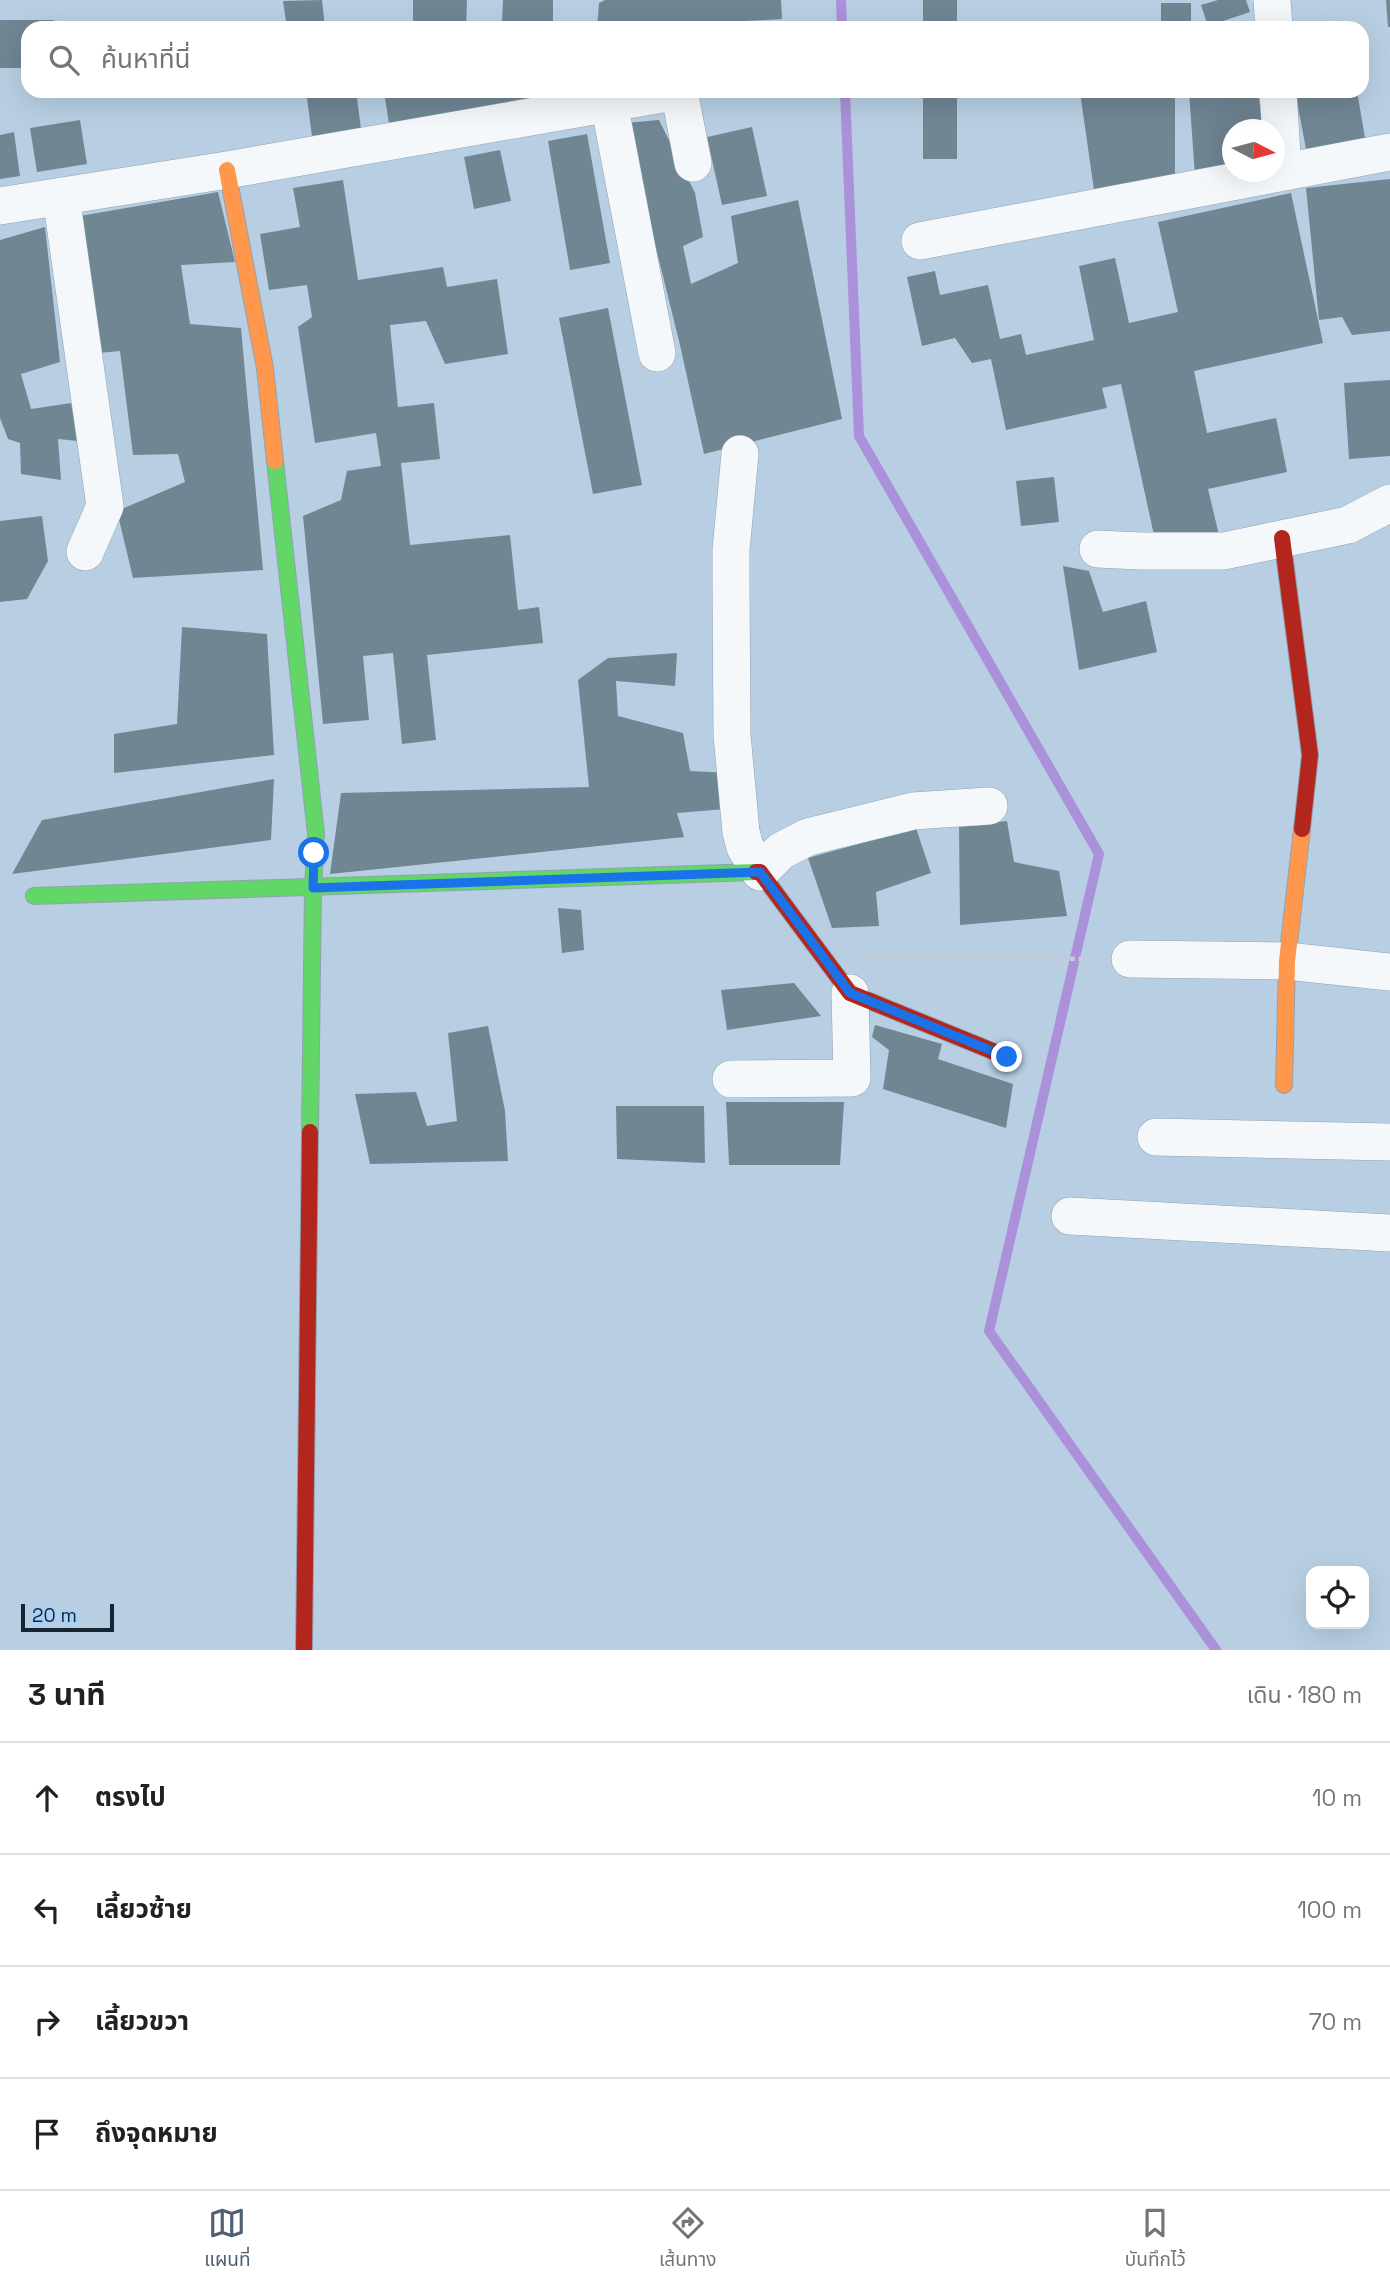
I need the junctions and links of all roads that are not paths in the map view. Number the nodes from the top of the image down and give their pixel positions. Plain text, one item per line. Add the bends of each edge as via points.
1 (1272, 0) edge
2 (1274, 21) edge
3 (638, 98) edge
4 (680, 98) edge
5 (1278, 98) edge
6 (609, 103) junction
7 (1280, 119) edge
8 (1390, 152) edge
9 (693, 163) dead end
10 (227, 170) junction
11 (1285, 171) edge
12 (1226, 182) edge
13 (61, 197) junction
14 (0, 206) edge
15 (920, 241) dead end
16 (657, 353) dead end
17 (740, 454) dead end
18 (1390, 503) edge
19 (1282, 538) junction
20 (1098, 549) dead end
21 (85, 552) dead end
22 (989, 806) dead end
23 (760, 872) junction
24 (313, 888) junction
25 (34, 896) dead end
26 (1113, 959) road end
27 (1287, 961) junction
28 (1390, 972) edge
29 (850, 993) junction
30 (1007, 1057) dead end
31 (731, 1079) dead end
32 (1284, 1085) dead end
33 (1156, 1137) dead end
34 (1390, 1142) edge
35 (1070, 1216) dead end
36 (1390, 1233) edge
37 (304, 1650) edge

1 - 2 street
3 - 6 street
4 - 9 street
5 - 7 street
6 - 10 street
6 - 16 street
8 - 11 street
10 - 13 street
10 - 24 street via 265,368 316,834
12 - 15 street
13 - 14 street
13 - 21 street via 105,506
17 - 23 street via 732,550 732,735 744,847
18 - 19 street via 1348,525
19 - 20 street via 1224,551
19 - 27 street via 1310,755
22 - 23 street via 913,811 808,837 781,851
23 - 24 street
23 - 29 street
24 - 25 street
24 - 37 street
26 - 27 street
27 - 28 street
27 - 32 street
29 - 30 street
29 - 31 street via 852,1078
33 - 34 street
35 - 36 street

